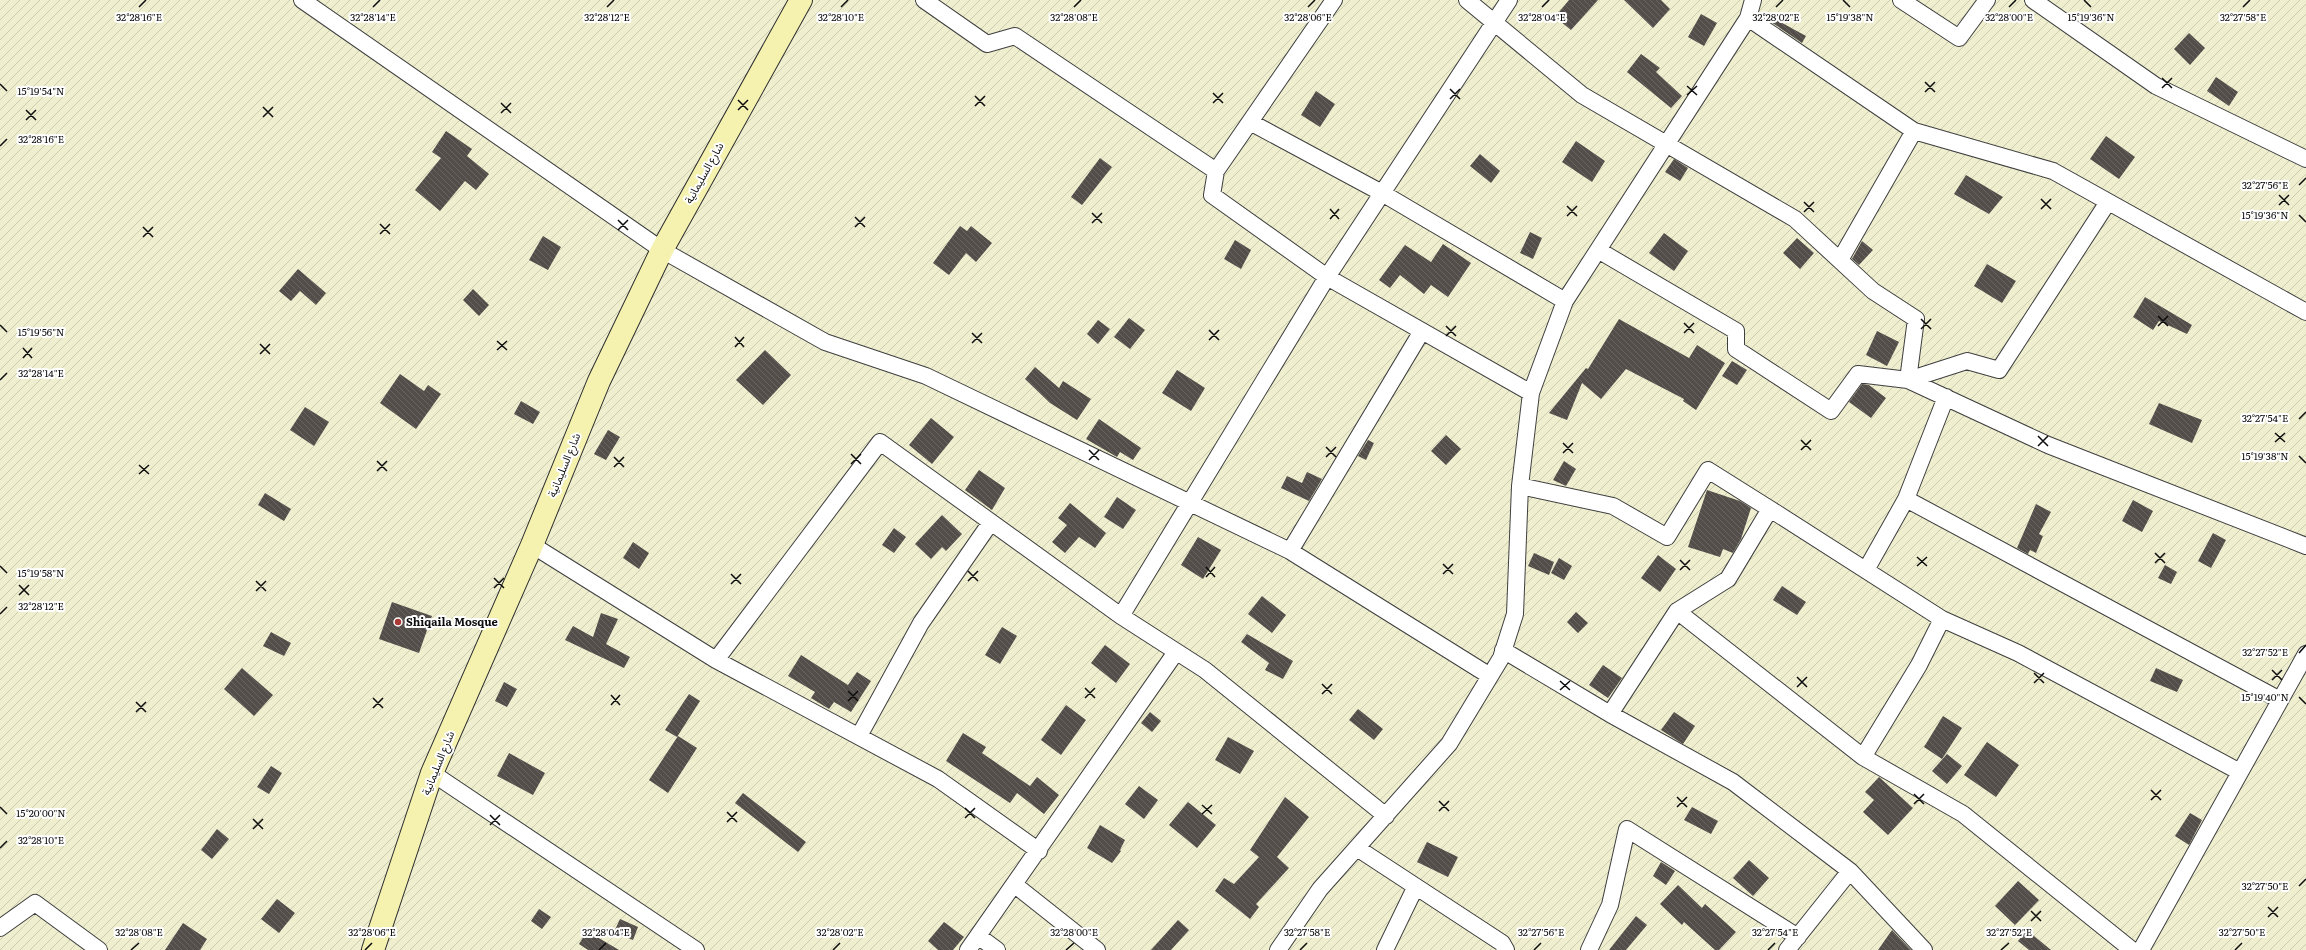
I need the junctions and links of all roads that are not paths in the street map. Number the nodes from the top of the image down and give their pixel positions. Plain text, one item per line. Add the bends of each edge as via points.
1 (302, 0) edge
2 (800, 0) edge
3 (924, 0) edge
4 (1334, 0) edge
5 (1467, 0) edge
6 (1509, 0) edge
7 (1753, 0) edge
8 (1901, 0) edge
9 (1987, 0) edge
10 (2033, 0) edge
11 (1748, 18) junction
12 (1495, 22) junction
13 (1250, 122) junction
14 (1914, 131) junction
15 (1667, 144) junction
16 (2306, 159) edge
17 (1216, 171) junction
18 (1382, 193) junction
19 (2108, 202) junction
20 (662, 250) junction
21 (1598, 250) junction
22 (1840, 260) junction
23 (1327, 277) junction
24 (1565, 301) junction
25 (2306, 312) edge
26 (1422, 331) junction
27 (1908, 380) junction
28 (1531, 393) junction
29 (1946, 397) junction
30 (1520, 486) junction
31 (1906, 499) junction
32 (1190, 503) junction
33 (1770, 509) junction
34 (991, 522) junction
35 (532, 545) junction
36 (2306, 546) edge
37 (1290, 551) junction
38 (1866, 570) junction
39 (1677, 611) junction
40 (1121, 616) junction
41 (1942, 619) junction
42 (1503, 650) junction
43 (1176, 652) junction
44 (2306, 654) edge
45 (716, 660) junction
46 (1490, 676) junction
47 (2280, 700) junction
48 (1610, 714) junction
49 (859, 736) junction
50 (1863, 756) junction
51 (2240, 772) junction
52 (432, 773) junction
53 (1386, 816) junction
54 (1357, 848) junction
55 (1039, 851) junction
56 (1850, 871) junction
57 (1015, 885) junction
58 (1415, 888) junction
59 (0, 928) edge
60 (978, 936) junction
61 (1798, 937) junction
62 (99, 950) edge
63 (373, 950) edge
64 (696, 950) edge
65 (968, 950) edge
66 (998, 950) edge
67 (1097, 950) edge
68 (1278, 950) edge
69 (1385, 950) edge
70 (1506, 950) edge
71 (1589, 950) edge
72 (1787, 950) edge
73 (1924, 950) edge
74 (2132, 950) edge
75 (2141, 950) edge

1 - 20 street
2 - 20 street, شارع السليمانية
3 - 17 street via 987,44 1015,36
4 - 13 street
5 - 12 street
6 - 12 street
7 - 11 street
8 - 9 street via 1959,38
10 - 16 street via 2156,86
11 - 14 street
11 - 15 street
12 - 15 street via 1582,95
12 - 18 street
13 - 17 street
13 - 18 street
14 - 19 street via 2053,171
14 - 22 street
15 - 21 street
15 - 22 street via 1795,219
17 - 23 street via 1212,195
18 - 23 street
18 - 24 street
19 - 25 street
19 - 27 street via 1999,370 1968,361
20 - 32 street via 824,342 926,376
20 - 35 street, شارع السليمانية via 599,381
21 - 24 street
21 - 27 street via 1736,331 1736,349 1831,411 1858,374
22 - 27 street via 1873,291 1916,319
23 - 26 street
23 - 32 street
24 - 28 street
26 - 28 street
26 - 37 street
27 - 29 street
28 - 30 street
29 - 31 street
29 - 36 street via 2048,445
30 - 33 street via 1613,506 1667,537 1708,470
30 - 42 street via 1515,614
31 - 38 street
31 - 47 street
32 - 37 street
32 - 40 street
33 - 38 street
33 - 39 street via 1728,579
34 - 40 street
34 - 45 street via 880,442
34 - 49 street via 921,623
35 - 45 street
35 - 52 street, شارع السليمانية
37 - 46 street
38 - 41 street
39 - 48 street
39 - 50 street
40 - 43 street
41 - 50 street via 1919,665
41 - 51 street via 2018,653
42 - 46 street
42 - 48 street
43 - 53 street via 1205,670
43 - 55 street
44 - 47 street
45 - 49 street
46 - 53 street via 1449,744
47 - 51 street
48 - 56 street via 1733,782
49 - 55 street via 938,779
50 - 74 street via 1963,814
51 - 75 street
52 - 63 street, شارع السليمانية
52 - 64 street
53 - 54 street
54 - 58 street
54 - 68 street via 1320,889
55 - 57 street
56 - 61 street
56 - 73 street
57 - 60 street
57 - 67 street
58 - 69 street
58 - 70 street via 1502,944
59 - 62 street via 35,903
60 - 65 street
60 - 66 street
61 - 71 street via 1627,829 1610,905
61 - 72 street

